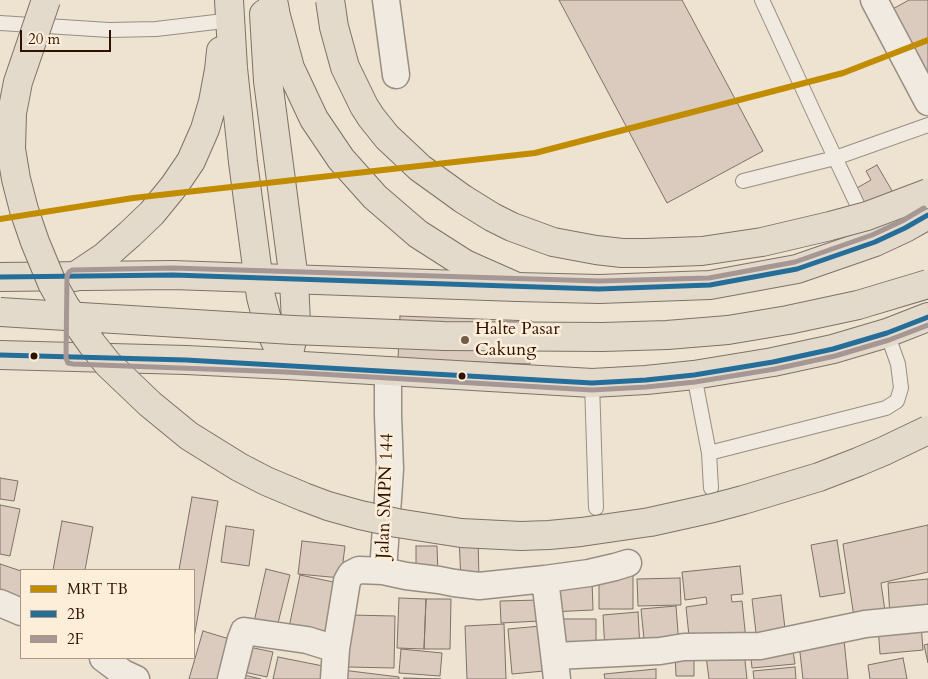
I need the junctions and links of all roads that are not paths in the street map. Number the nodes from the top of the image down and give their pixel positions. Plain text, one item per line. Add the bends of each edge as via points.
1 (46, 0) edge
2 (264, 0) edge
3 (274, 0) edge
4 (330, 0) edge
5 (386, 0) edge
6 (762, 0) edge
7 (874, 0) edge
8 (227, 7) edge
9 (0, 23) edge
10 (396, 75) dead end
11 (928, 102) edge
12 (928, 125) edge
13 (835, 158) junction
14 (743, 181) dead end
15 (928, 193) edge
16 (928, 215) edge
17 (875, 242) junction
18 (74, 276) junction
19 (0, 277) edge
20 (258, 278) junction
21 (294, 280) junction
22 (928, 284) edge
23 (517, 287) junction
24 (0, 312) edge
25 (928, 317) edge
26 (887, 334) junction
27 (0, 355) edge
28 (72, 357) junction
29 (286, 365) junction
30 (388, 371) junction
31 (694, 375) junction
32 (592, 383) junction
33 (928, 430) edge
34 (709, 454) junction
35 (711, 488) dead end
36 (596, 508) dead end
37 (628, 564) dead end
38 (383, 571) junction
39 (545, 579) junction
40 (0, 603) edge
41 (20, 612) edge
42 (928, 618) edge
43 (336, 649) junction
44 (104, 659) edge
45 (556, 668) edge
46 (136, 679) edge
47 (231, 679) edge
48 (334, 679) edge

1 - 33 highway, bridge via 18,82 12,113 11,149 24,210 52,283 108,364 150,404 189,436 266,481 328,506 397,523 461,533 549,535 650,522 743,500 827,474
2 - 21 highway via 268,81
3 - 23 highway via 290,68 314,119 341,159 375,197 418,234 466,264
4 - 15 highway, bridge via 345,67 364,106 387,137 420,168 463,199 512,227 553,242 622,253 702,251 762,242 830,226
5 - 10 street
6 - 13 lane
7 - 11 street
8 - 9 lane via 156,29
8 - 18 highway via 213,102 191,161 152,213 104,257
8 - 20 highway
12 - 13 lane
13 - 14 lane
13 - 17 lane
16 - 17 highway
17 - 23 highway via 796,269 710,285
18 - 19 highway
18 - 20 highway
18 - 28 highway
20 - 21 highway
20 - 29 highway via 266,316
21 - 23 highway
21 - 29 highway via 296,323
22 - 24 highway, bridge via 858,305 788,320 728,330 667,335 444,336
25 - 26 highway
26 - 31 highway via 790,359
26 - 34 lane via 898,364 901,388 897,401 886,408
27 - 28 highway
28 - 29 highway
29 - 30 highway
30 - 32 highway
30 - 38 street, Jalan SMPN 144 via 390,469
31 - 32 highway
31 - 34 lane
32 - 36 lane
34 - 35 lane
37 - 39 street
38 - 39 street via 479,586
38 - 43 street, Jalan SMPN 144 via 359,570 351,574 347,581
39 - 45 street
40 - 41 street
42 - 45 street via 865,624 760,646 684,647
43 - 47 street via 307,640 244,631
43 - 48 street, Jalan SMPN 144
44 - 46 street

